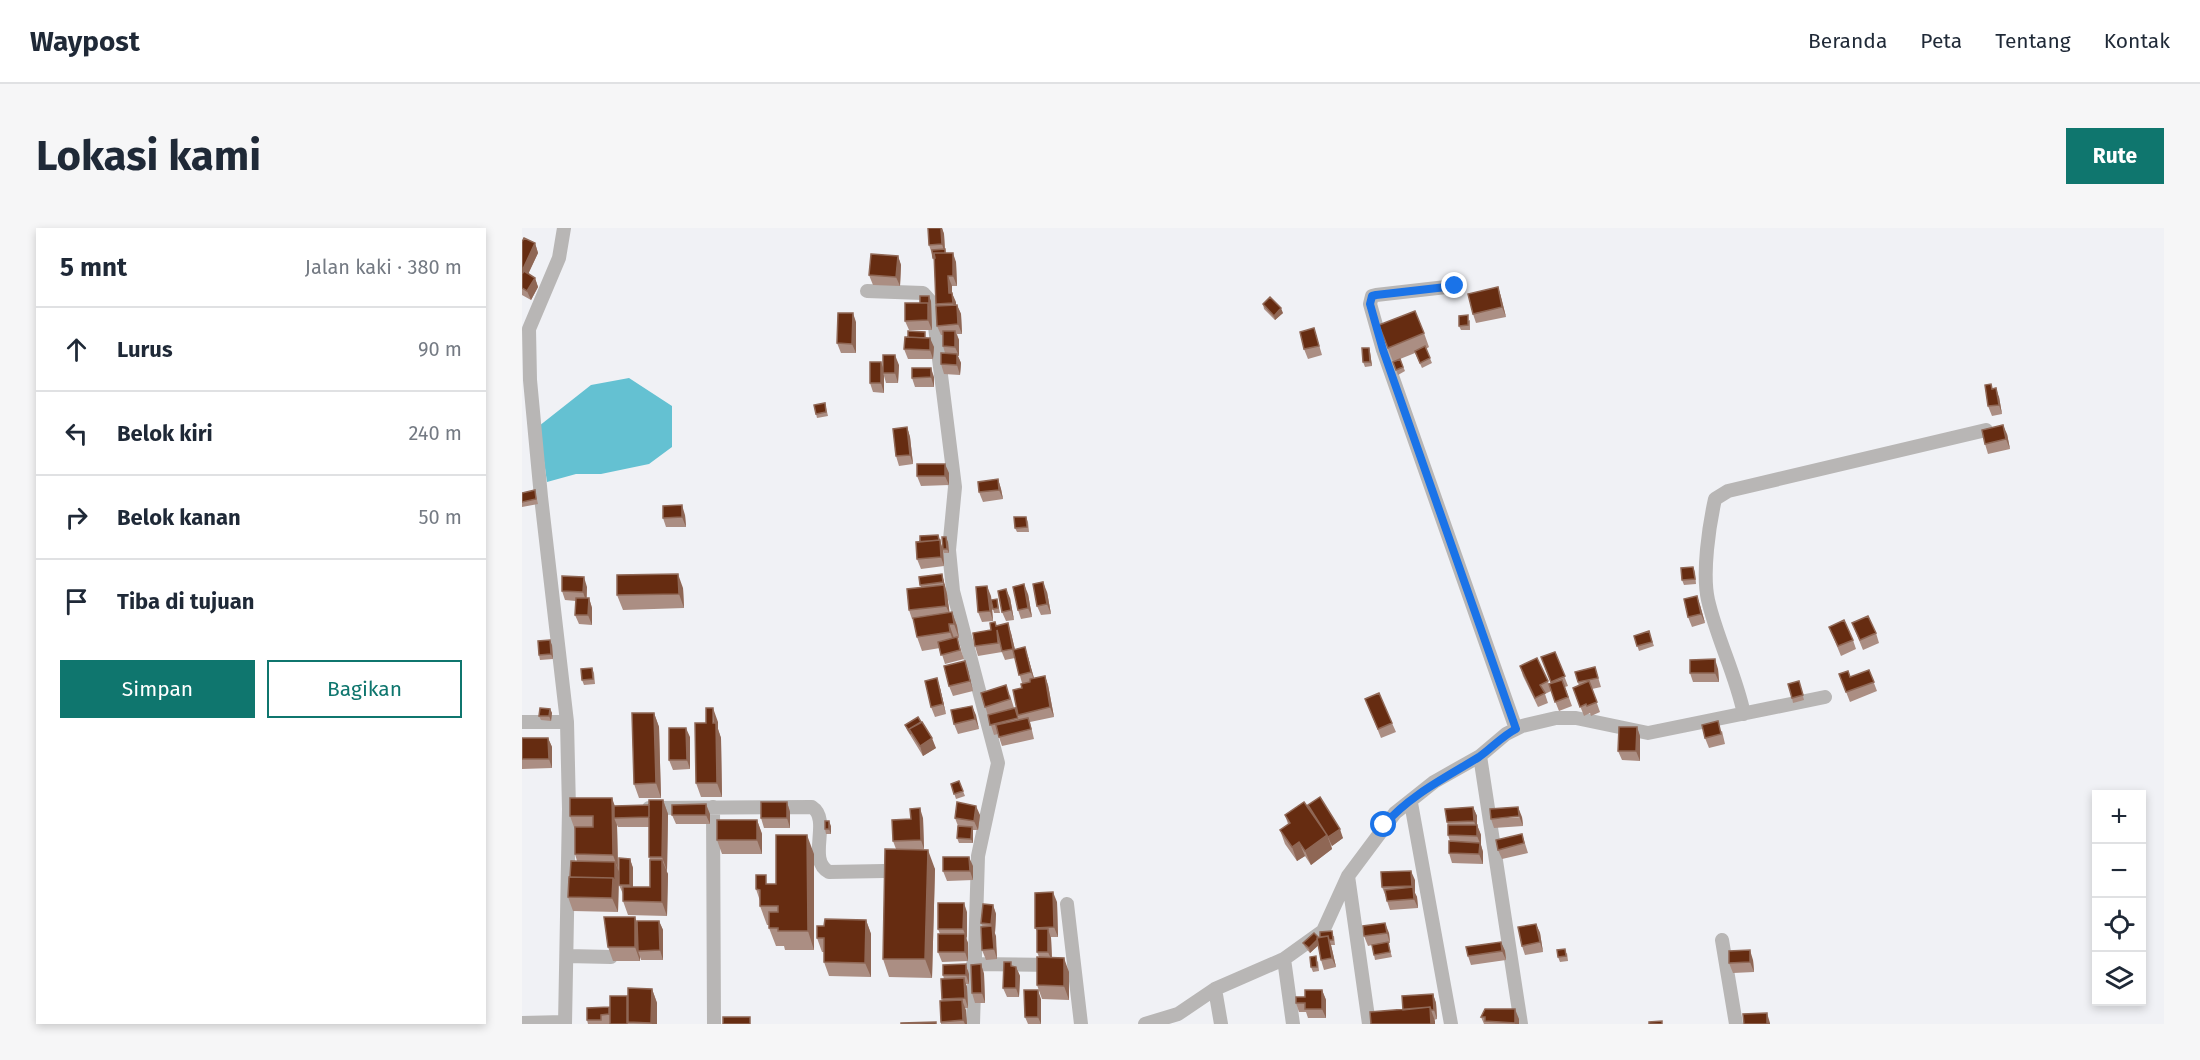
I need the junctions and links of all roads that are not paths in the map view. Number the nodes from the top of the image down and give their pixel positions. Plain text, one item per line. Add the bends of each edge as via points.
1 (564, 228) edge
2 (1455, 286) dead end
3 (867, 291) dead end
4 (1986, 430) edge
5 (1825, 697) dead end
6 (1744, 714) junction
7 (522, 722) edge
8 (567, 722) junction
9 (1516, 729) junction
10 (1480, 756) junction
11 (1411, 803) junction
12 (713, 807) junction
13 (636, 808) edge
14 (884, 871) edge
15 (1348, 876) junction
16 (1066, 904) dead end
17 (1722, 940) dead end
18 (567, 956) junction
19 (611, 957) edge
20 (1284, 959) junction
21 (974, 964) junction
22 (1072, 966) junction
23 (1215, 989) junction
24 (522, 1023) edge
25 (564, 1023) edge
26 (714, 1024) edge
27 (973, 1024) edge
28 (1081, 1024) edge
29 (1145, 1024) edge
30 (1221, 1024) edge
31 (1293, 1024) edge
32 (1369, 1024) edge
33 (1451, 1024) edge
34 (1521, 1024) edge
35 (1736, 1024) edge

1 - 8 street via 559,258 529,329 541,496
2 - 9 street via 1376,295 1370,304
3 - 21 street via 923,293 932,303 955,487 949,550 952,591 998,763 978,856
4 - 6 street via 1728,491 1715,499 1708,598
5 - 6 street
6 - 9 street via 1648,733 1576,718 1542,720
7 - 8 street
8 - 18 street via 575,809
9 - 10 street
10 - 11 street via 1434,782
10 - 34 street
11 - 15 street via 1384,825
11 - 33 street
12 - 13 street
12 - 14 street via 812,807 819,817 820,860 825,870
12 - 26 street
15 - 20 street via 1323,931
15 - 32 street
16 - 22 street
17 - 35 street
18 - 19 street
18 - 25 street
20 - 23 street
20 - 31 street
21 - 22 street
21 - 27 street
22 - 28 street
23 - 29 street via 1178,1014
23 - 30 street
24 - 25 street

